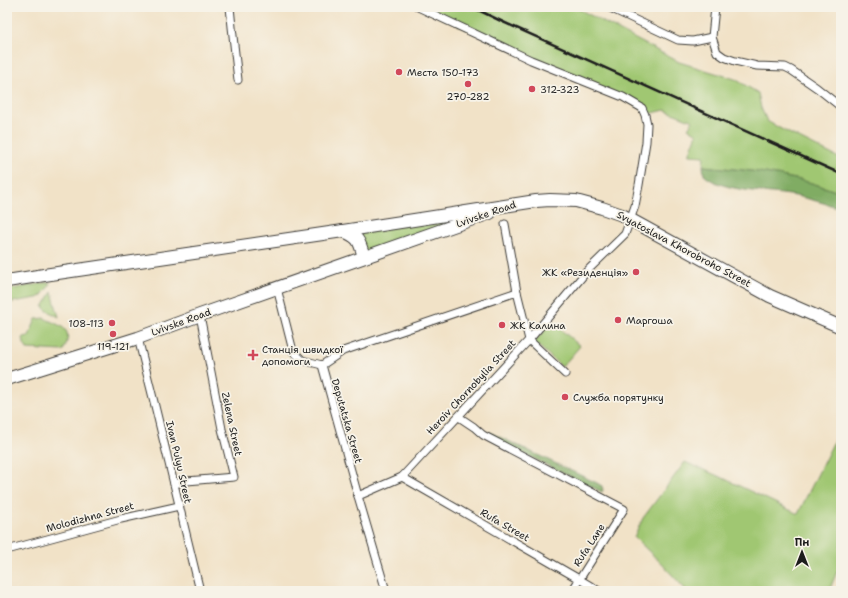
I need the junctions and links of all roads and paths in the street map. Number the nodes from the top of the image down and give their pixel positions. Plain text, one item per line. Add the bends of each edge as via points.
1 (230, 7) edge
2 (418, 7) edge
3 (608, 7) edge
4 (715, 7) edge
5 (712, 37) junction
6 (238, 80) dead end
7 (841, 107) edge
8 (520, 202) junction
9 (630, 219) junction
10 (505, 224) dead end
11 (343, 231) junction
12 (364, 257) junction
13 (7, 281) edge
14 (277, 288) junction
15 (517, 292) junction
16 (200, 315) junction
17 (841, 327) edge
18 (138, 338) junction
19 (529, 340) junction
20 (322, 365) junction
21 (565, 374) dead end
22 (7, 379) edge
23 (458, 417) junction
24 (402, 477) junction
25 (174, 484) junction
26 (358, 496) junction
27 (179, 506) junction
28 (7, 550) edge
29 (579, 579) junction
30 (200, 591) edge
31 (386, 591) edge
32 (572, 591) edge
33 (599, 591) edge

1 - 6 street
2 - 9 street, Heroiv Chornobylia Street via 531,60 623,97 642,108 647,124 646,142 635,206
3 - 5 street via 678,40 693,41
4 - 5 street
5 - 7 street via 717,52 724,57 757,66 785,67
8 - 9 main road, Svyatoslava Khorobroho Street via 576,201
8 - 11 main road, Lvivske Road
8 - 12 main road, Lvivske Road
9 - 17 main road, Svyatoslava Khorobroho Street via 770,296
9 - 19 street, Heroiv Chornobylia Street via 625,234 587,271
10 - 15 street
11 - 12 main road via 356,237
11 - 13 main road, Lvivske Road
12 - 14 main road, Lvivske Road
14 - 16 main road, Lvivske Road
14 - 20 street via 293,351 302,360
15 - 19 street
15 - 20 street via 343,351
16 - 18 main road, Lvivske Road
16 - 25 street, Zelena Street via 234,477
18 - 22 main road, Lvivske Road
18 - 25 street, Ivan Pulyu Street
19 - 21 street
19 - 23 street, Heroiv Chornobylia Street
20 - 26 street, Deputatska Street
23 - 24 street, Heroiv Chornobylia Street
23 - 29 street, Rufa Lane via 483,435 624,509
24 - 26 street, Heroiv Chornobylia Street
24 - 29 street, Rufa Street
25 - 27 street, Ivan Pulyu Street
26 - 31 street, Deputatska Street
27 - 28 street, Molodizhna Street
27 - 30 street, Ivan Pulyu Street
29 - 32 street, Rufa Lane
29 - 33 street, Rufa Street

